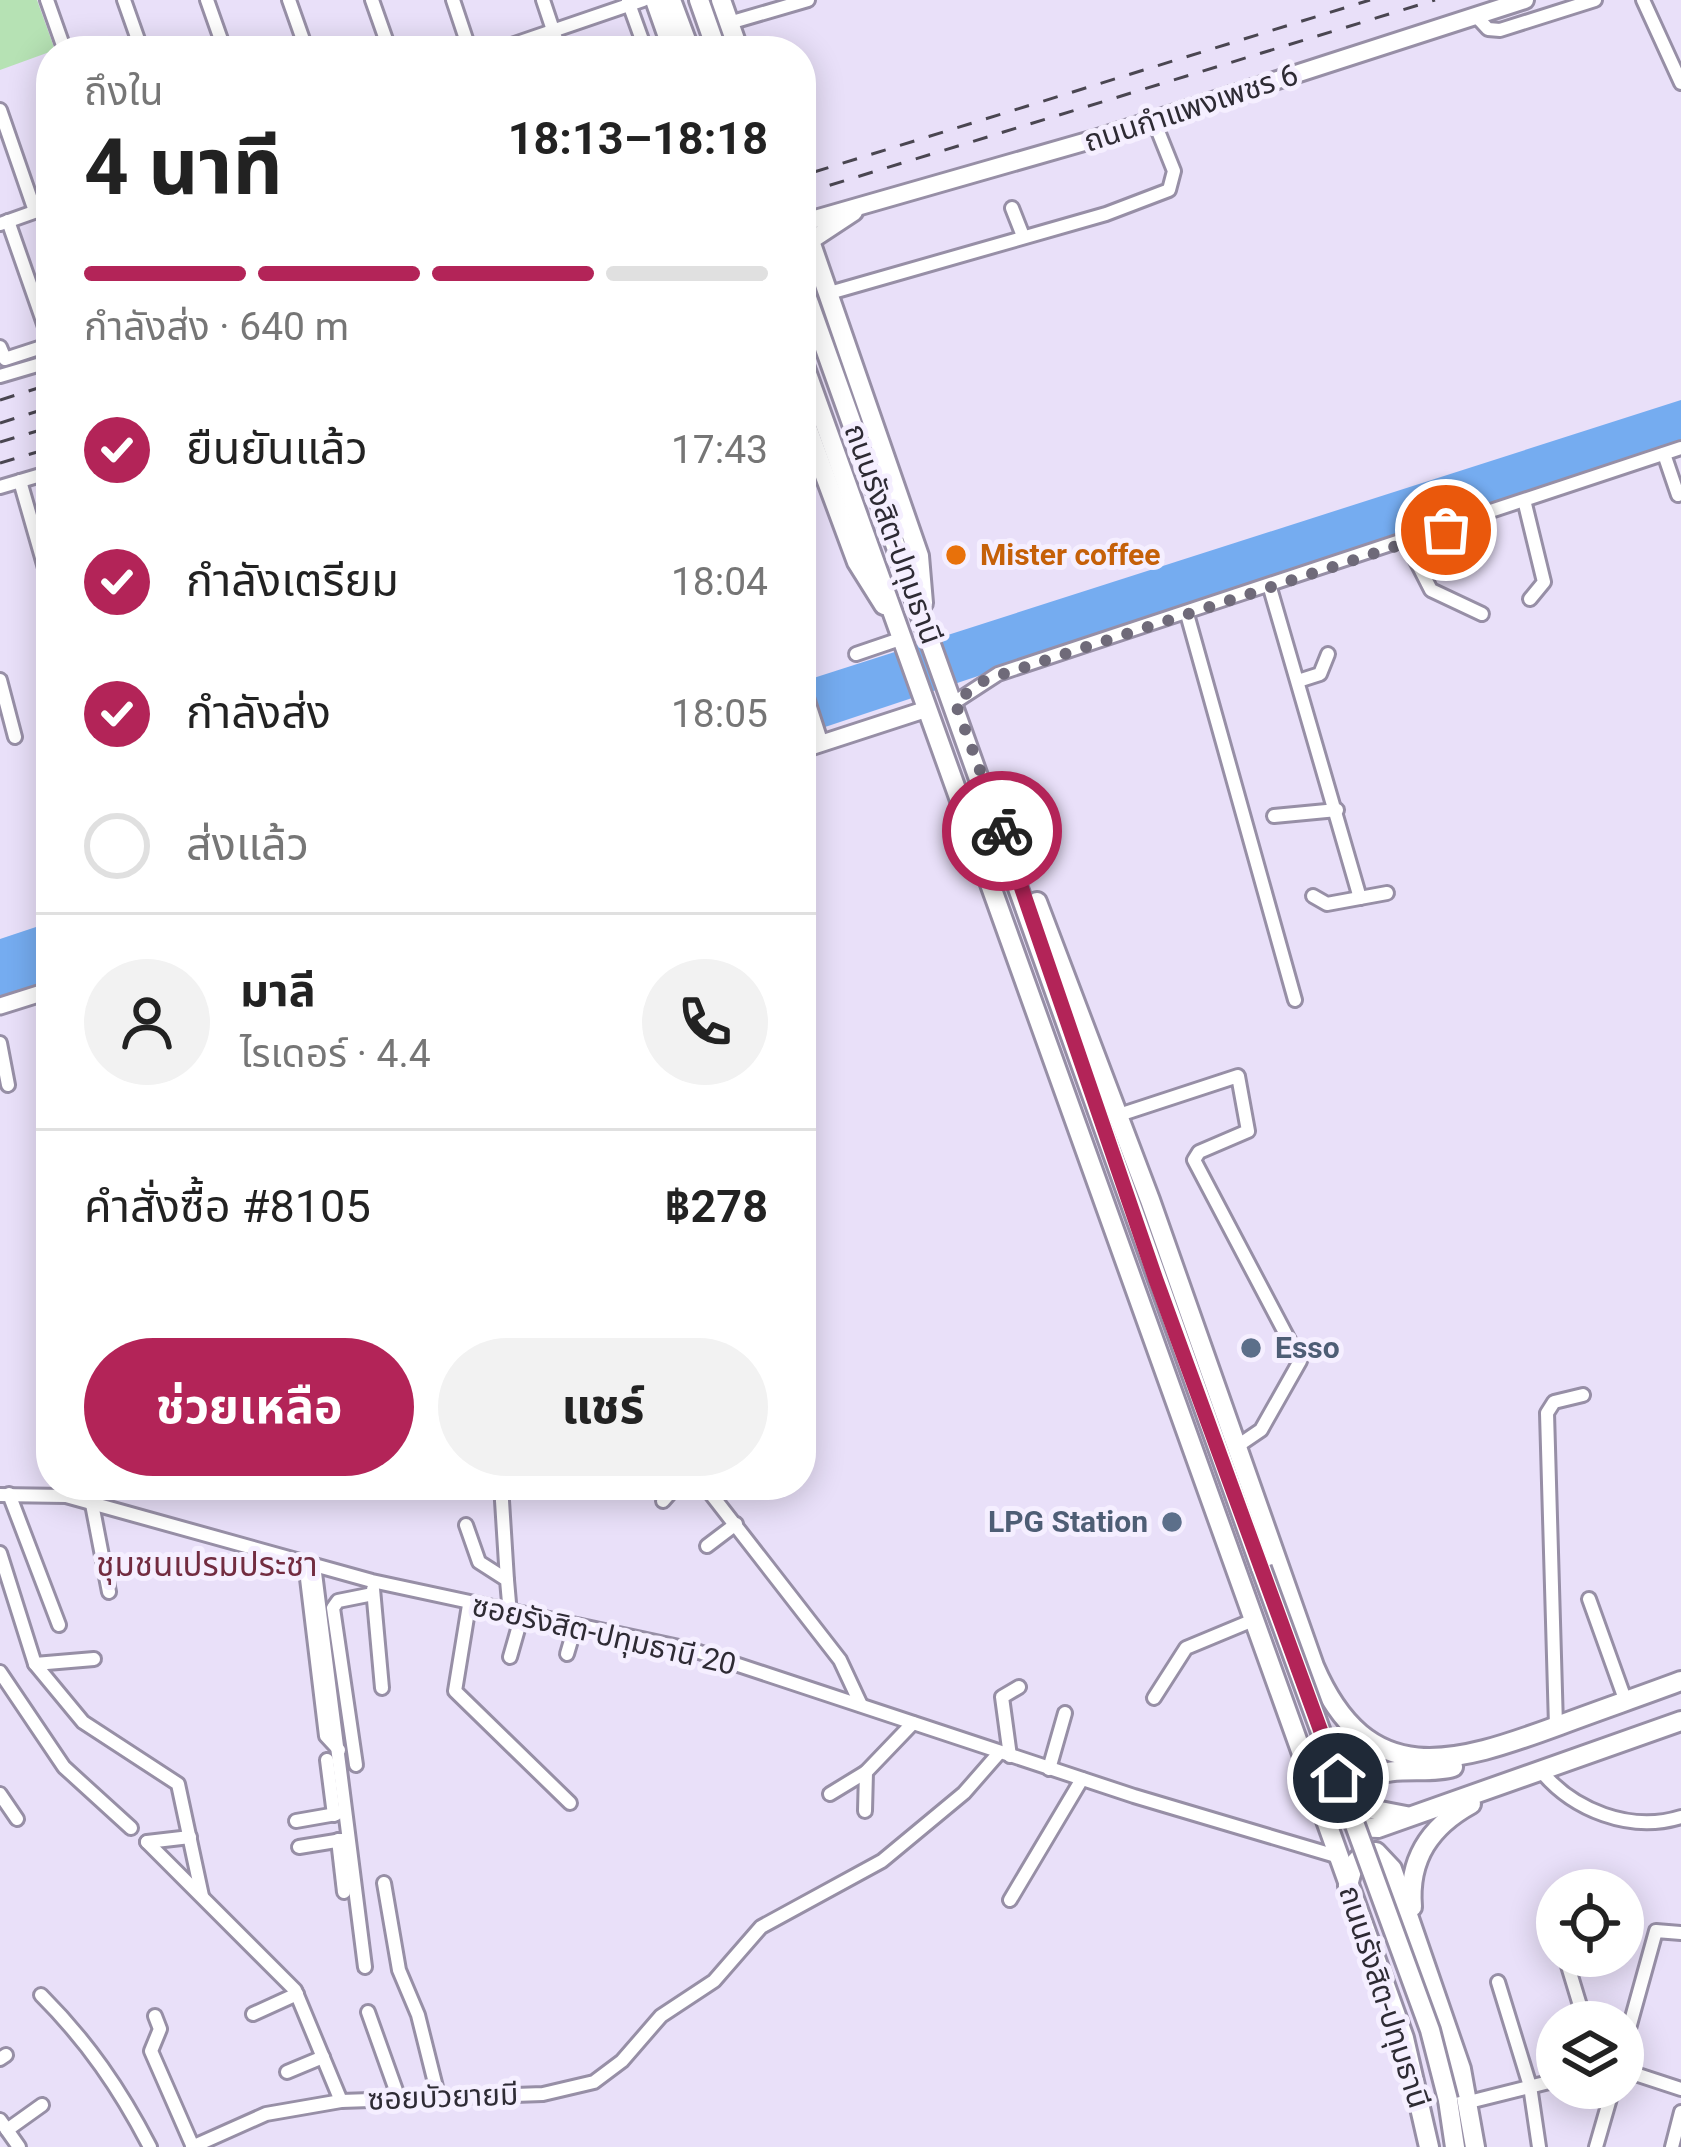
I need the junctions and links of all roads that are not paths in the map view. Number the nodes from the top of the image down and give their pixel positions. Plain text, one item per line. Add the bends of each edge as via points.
1 (47, 0) edge
2 (124, 0) edge
3 (207, 0) edge
4 (289, 0) edge
5 (372, 0) edge
6 (453, 0) edge
7 (543, 0) edge
8 (655, 0) edge
9 (671, 0) edge
10 (699, 0) edge
11 (721, 0) edge
12 (808, 0) edge
13 (1525, 0) edge
14 (1595, 0) edge
15 (1643, 0) edge
16 (633, 2) edge
17 (1476, 16) junction
18 (729, 23) junction
19 (553, 30) junction
20 (60, 36) edge
21 (137, 36) edge
22 (220, 36) edge
23 (302, 36) edge
24 (385, 36) edge
25 (465, 36) edge
26 (536, 36) edge
27 (555, 36) edge
28 (642, 36) edge
29 (668, 36) edge
30 (684, 36) edge
31 (712, 36) edge
32 (734, 36) edge
33 (1681, 83) edge
34 (0, 110) edge
35 (1154, 121) junction
36 (1012, 208) dead end
37 (35, 212) joint
38 (855, 212) junction
39 (816, 220) edge
40 (2, 222) edge
41 (1023, 236) junction
42 (816, 246) edge
43 (816, 273) edge
44 (826, 294) junction
45 (36, 307) edge
46 (816, 322) edge
47 (36, 347) edge
48 (2, 353) edge
49 (36, 365) edge
50 (0, 376) edge
51 (816, 398) edge
52 (1681, 448) edge
53 (816, 451) edge
54 (1664, 454) junction
55 (36, 476) edge
56 (20, 481) junction
57 (0, 487) edge
58 (1678, 495) dead end
59 (1525, 504) junction
60 (36, 537) edge
61 (1407, 543) junction
62 (1270, 588) junction
63 (1530, 599) dead end
64 (922, 611) junction
65 (1187, 614) junction
66 (1482, 614) dead end
67 (901, 635) junction
68 (856, 654) dead end
69 (1328, 654) dead end
70 (0, 680) edge
71 (1298, 681) junction
72 (953, 696) junction
73 (926, 704) junction
74 (816, 724) edge
75 (15, 737) dead end
76 (822, 741) junction
77 (816, 744) edge
78 (1337, 810) junction
79 (1274, 816) dead end
80 (1012, 862) junction
81 (1387, 893) dead end
82 (1312, 896) dead end
83 (1360, 898) junction
84 (36, 994) edge
85 (1294, 1000) dead end
86 (0, 1004) edge
87 (0, 1042) edge
88 (8, 1085) dead end
89 (1119, 1115) junction
90 (1582, 1395) dead end
91 (1236, 1447) junction
92 (5, 1495) edge
93 (36, 1496) edge
94 (79, 1500) edge
95 (502, 1500) edge
96 (716, 1500) edge
97 (92, 1504) junction
98 (736, 1524) junction
99 (466, 1525) dead end
100 (706, 1546) dead end
101 (0, 1553) edge
102 (309, 1564) junction
103 (507, 1580) junction
104 (372, 1588) junction
105 (109, 1592) dead end
106 (1589, 1599) dead end
107 (469, 1605) junction
108 (516, 1614) junction
109 (1251, 1621) junction
110 (59, 1625) dead end
111 (575, 1627) junction
112 (567, 1654) dead end
113 (510, 1657) dead end
114 (94, 1659) dead end
115 (35, 1664) junction
116 (0, 1672) edge
117 (1272, 1679) junction
118 (1681, 1681) edge
119 (1019, 1687) dead end
120 (382, 1688) dead end
121 (1154, 1698) dead end
122 (1625, 1702) junction
123 (861, 1705) junction
124 (1065, 1713) dead end
125 (1681, 1721) edge
126 (913, 1723) junction
127 (1556, 1726) junction
128 (1520, 1742) junction
129 (1005, 1755) junction
130 (356, 1765) dead end
131 (1049, 1769) junction
132 (866, 1772) junction
133 (1540, 1772) junction
134 (1082, 1779) junction
135 (1506, 1783) junction
136 (0, 1794) edge
137 (830, 1794) dead end
138 (570, 1803) dead end
139 (1439, 1805) junction
140 (865, 1811) dead end
141 (340, 1814) junction
142 (1681, 1816) edge
143 (17, 1819) dead end
144 (296, 1821) dead end
145 (131, 1828) dead end
146 (190, 1837) junction
147 (343, 1839) junction
148 (299, 1847) dead end
149 (1336, 1856) junction
150 (384, 1883) dead end
151 (1348, 1886) junction
152 (344, 1892) dead end
153 (202, 1896) junction
154 (1010, 1900) dead end
155 (1681, 1934) edge
156 (1418, 1938) junction
157 (365, 1967) dead end
158 (1498, 1982) dead end
159 (297, 1994) junction
160 (41, 1995) dead end
161 (1637, 2001) edge
162 (368, 2012) dead end
163 (253, 2014) dead end
164 (155, 2016) dead end
165 (323, 2057) junction
166 (287, 2072) dead end
167 (1644, 2077) edge
168 (1536, 2084) edge
169 (1529, 2086) junction
170 (1681, 2089) edge
171 (438, 2095) junction
172 (398, 2096) junction
173 (341, 2101) junction
174 (1469, 2102) junction
175 (42, 2105) dead end
176 (1606, 2109) edge
177 (1681, 2111) edge
178 (4, 2125) edge
179 (20, 2147) edge
180 (150, 2147) edge
181 (193, 2147) edge
182 (1429, 2147) edge
183 (1455, 2147) edge
184 (1475, 2147) edge
185 (1539, 2147) edge
186 (1596, 2147) edge
187 (1672, 2147) edge

1 - 20 street
2 - 21 street
3 - 22 street
4 - 23 street
5 - 24 street
6 - 25 street
7 - 19 street
8 - 29 main road
9 - 30 main road
10 - 31 main road
11 - 18 main road
12 - 18 street
13 - 17 main road, ถนนกำแพงเพชร 6
14 - 17 street via 1500,30
15 - 33 street
16 - 19 street
16 - 28 street
17 - 35 main road, ถนนกำแพงเพชร 6
18 - 32 main road
19 - 26 street
19 - 27 street
34 - 37 street
35 - 38 main road, ถนนกำแพงเพชร 6
35 - 41 street via 1174,171 1169,190
36 - 41 street
37 - 40 street
38 - 39 main road, ถนนกำแพงเพชร 6
38 - 42 main road, ถนนกำแพงเพชร 6
40 - 45 street
41 - 44 street
43 - 44 main road
44 - 64 main road via 919,556
46 - 64 main road, ถนนรังสิต-ปทุมธานี
47 - 48 street
49 - 50 street
51 - 67 main road, ถนนรังสิต-ปทุมธานี
52 - 54 street
53 - 67 main road via 857,562
54 - 58 street
54 - 59 street
55 - 56 street
56 - 57 street
56 - 60 street
59 - 61 street
59 - 63 street via 1544,582
61 - 62 street
61 - 66 street via 1431,590
62 - 65 street
62 - 71 street
64 - 72 main road, ถนนรังสิต-ปทุมธานี
65 - 72 street
65 - 85 street
67 - 68 street
67 - 73 main road, ถนนรังสิต-ปทุมธานี
69 - 71 street via 1320,674
70 - 75 street
71 - 78 street
72 - 80 main road, ถนนรังสิต-ปทุมธานี
73 - 76 street
73 - 109 main road, ถนนรังสิต-ปทุมธานี
74 - 76 street
76 - 77 street
78 - 79 street
78 - 83 street
80 - 89 main road via 1040,908
80 - 183 main road, ถนนรังสิต-ปทุมธานี, bridge via 1430,2030
81 - 83 street
82 - 83 street via 1327,904
84 - 86 street
87 - 88 street
89 - 91 main road
89 - 91 street via 1238,1076 1248,1131 1194,1160 1300,1361 1261,1430
90 - 127 street via 1554,1402 1546,1413
91 - 128 main road via 1314,1666 1346,1725 1396,1756 1424,1760
92 - 93 street, ซอยรังสิต-ปทุมธานี 20
92 - 110 street
94 - 97 street, ซอยรังสิต-ปทุมธานี 20
95 - 103 street
96 - 98 street
97 - 102 street, ซอยรังสิต-ปทุมธานี 20
97 - 105 street
98 - 100 street
98 - 123 street via 840,1660
99 - 103 street via 479,1562
101 - 115 street
102 - 104 street, ซอยรังสิต-ปทุมธานี 20
102 - 141 street
103 - 108 street
104 - 107 street, ซอยรังสิต-ปทุมธานี 20
104 - 120 street
104 - 130 street via 333,1609
106 - 122 street
107 - 108 street, ซอยรังสิต-ปทุมธานี 20
107 - 138 street via 454,1691
108 - 111 street, ซอยรังสิต-ปทุมธานี 20
108 - 113 street
109 - 117 main road, ถนนรังสิต-ปทุมธานี
109 - 121 street via 1186,1648
111 - 112 street
111 - 123 street, ซอยรังสิต-ปทุมธานี 20 via 707,1654
114 - 115 street
115 - 146 street via 83,1722 174,1778
116 - 145 street via 64,1767
117 - 139 main road via 1346,1818 1359,1828
117 - 149 main road, ถนนรังสิต-ปทุมธานี
118 - 122 main road
119 - 129 street via 1002,1697
122 - 127 main road
123 - 126 street, ซอยรังสิต-ปทุมธานี 20
124 - 131 street
125 - 133 main road
126 - 129 street, ซอยรังสิต-ปทุมธานี 20
126 - 132 street
127 - 128 main road
128 - 139 main road via 1444,1770 1377,1773 1366,1790 1384,1815
129 - 131 street, ซอยรังสิต-ปทุมธานี 20
129 - 171 street, ซอยบัวยายมี via 872,1868 760,1927 714,1981 670,2008 610,2072 578,2088
131 - 134 street, ซอยรังสิต-ปทุมธานี 20
132 - 137 street
132 - 140 street
133 - 135 main road
133 - 142 street via 1564,1798 1605,1814 1646,1822
134 - 149 street, ซอยรังสิต-ปทุมธานี 20
134 - 154 street
135 - 139 main road
135 - 156 main road via 1447,1817 1422,1848 1411,1886
136 - 143 street
141 - 144 street
141 - 147 street
146 - 153 street
146 - 153 street via 147,1842
147 - 148 street
147 - 152 street
147 - 157 street
149 - 151 main road, ถนนรังสิต-ปทุมธานี
150 - 171 street via 399,1970
151 - 156 main road via 1353,1861 1376,1852 1392,1869
151 - 182 main road, ถนนรังสิต-ปทุมธานี via 1404,2038
153 - 159 street
155 - 161 street via 1656,1931
156 - 174 main road
158 - 169 street
159 - 163 street
159 - 165 street
160 - 180 street via 79,2033
162 - 172 street
164 - 181 street via 160,2029 151,2051
165 - 166 street
165 - 173 street
167 - 170 street
168 - 169 street
169 - 174 street
169 - 185 street
171 - 172 street, ซอยบัวยายมี
172 - 173 street, ซอยบัวยายมี
173 - 181 street, ซอยบัวยายมี via 266,2114
174 - 184 main road
175 - 178 street
176 - 186 street
177 - 187 street
178 - 179 street

